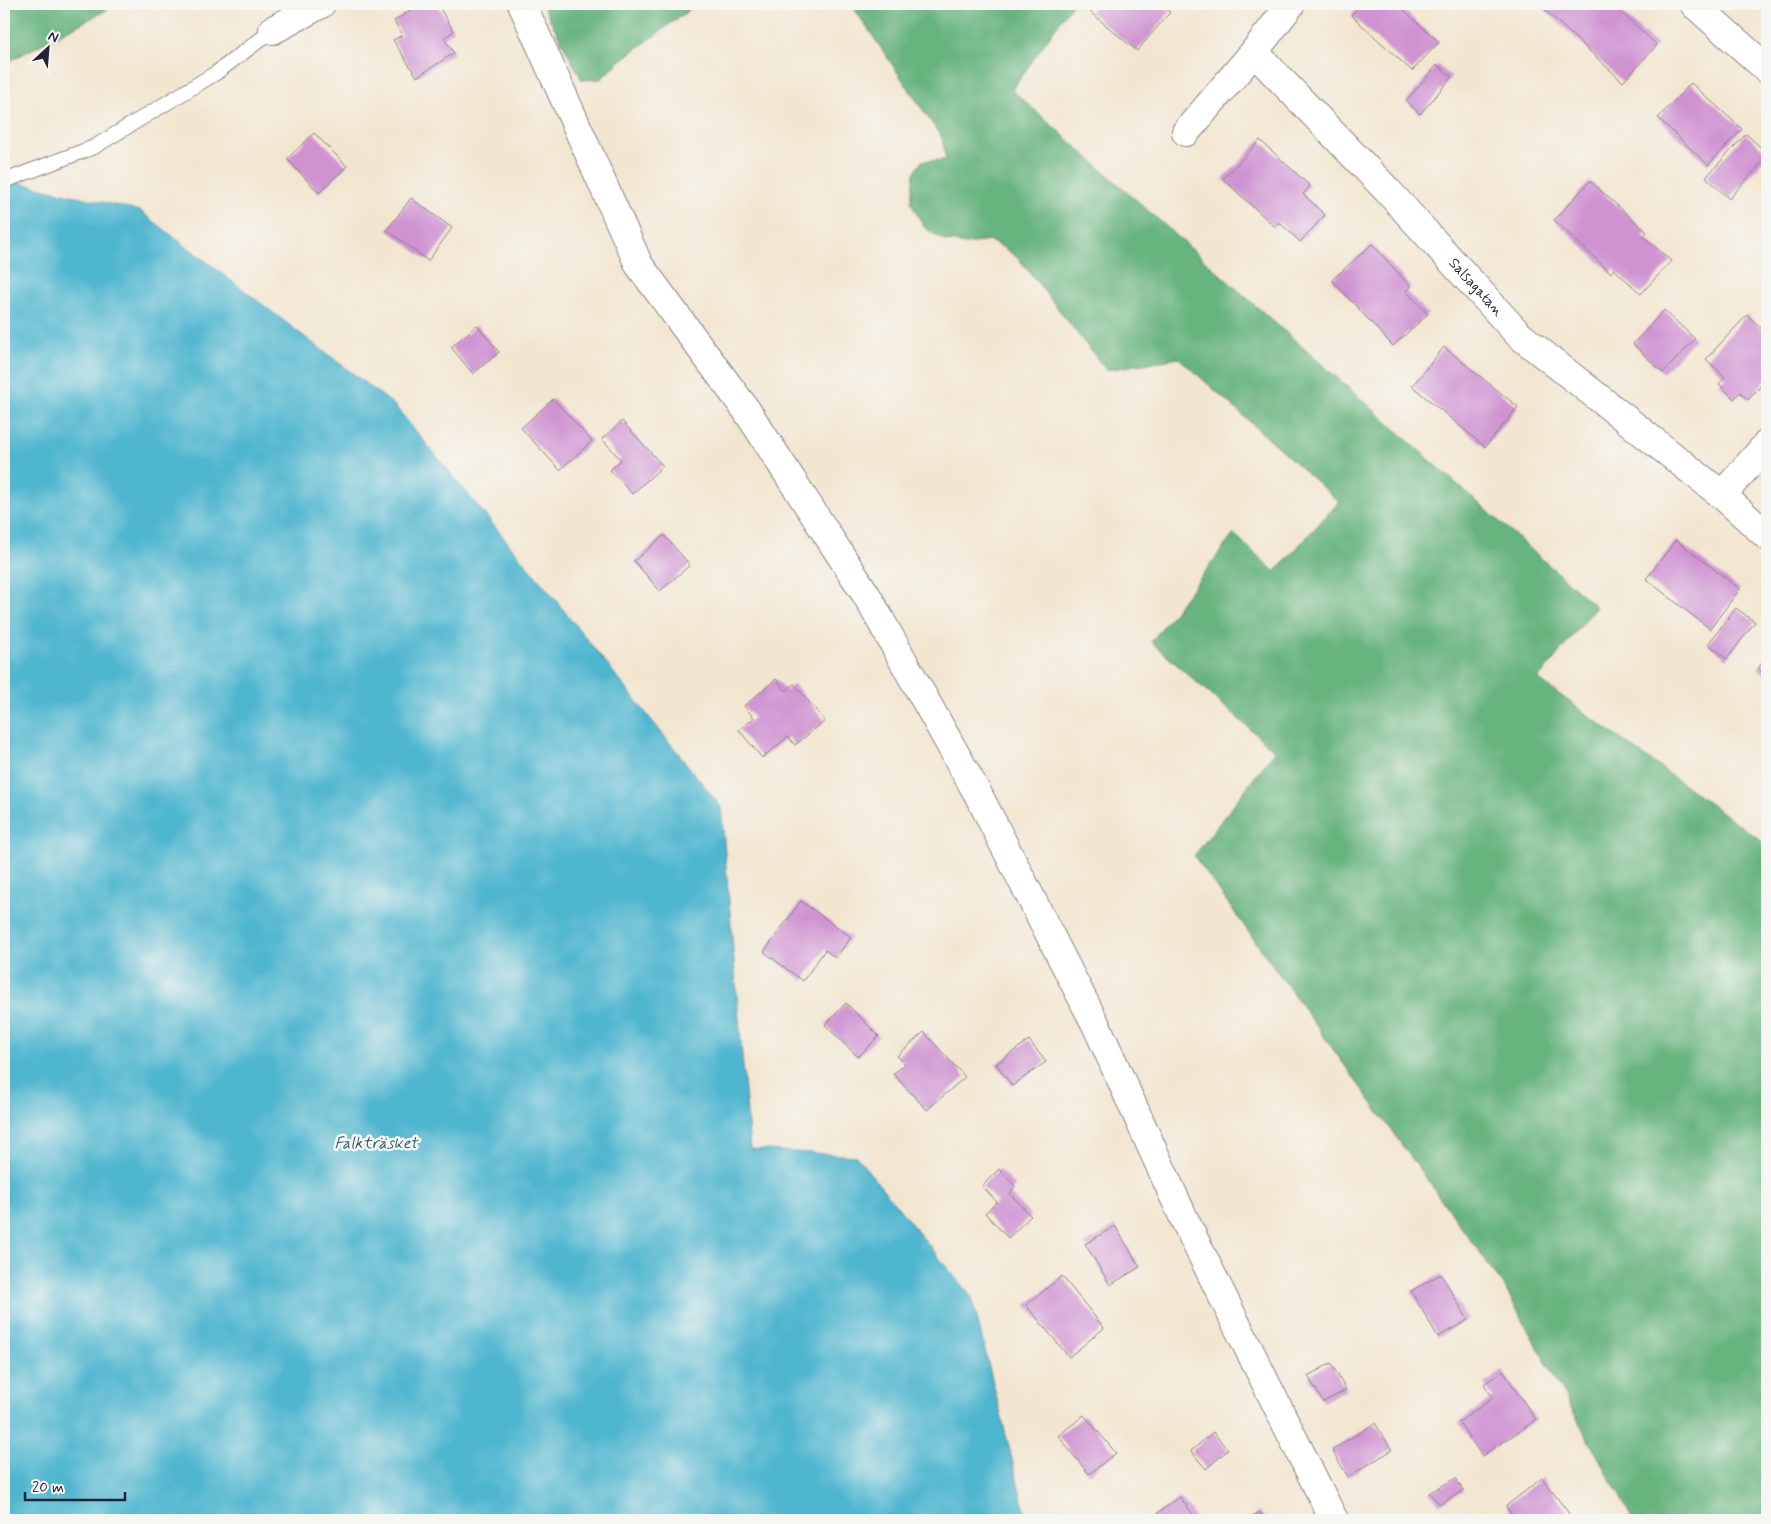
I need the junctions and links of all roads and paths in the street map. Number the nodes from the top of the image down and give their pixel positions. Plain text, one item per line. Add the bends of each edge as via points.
1 (321, 4) edge
2 (522, 4) edge
3 (1291, 4) edge
4 (1694, 4) edge
5 (273, 30) joint
6 (1254, 52) junction
7 (1767, 69) edge
8 (1186, 132) dead end
9 (7, 180) dead end
10 (1767, 444) edge
11 (1722, 496) junction
12 (1767, 536) edge
13 (1334, 1520) edge

1 - 5 street
2 - 13 street via 639,265 747,411 862,588 980,798 1097,1027 1186,1223
3 - 6 street
4 - 7 street
5 - 9 lane via 216,73 94,146
6 - 8 street
6 - 11 street, Salsagatan via 1387,190 1519,335
10 - 11 street
11 - 12 street, Salsagatan

